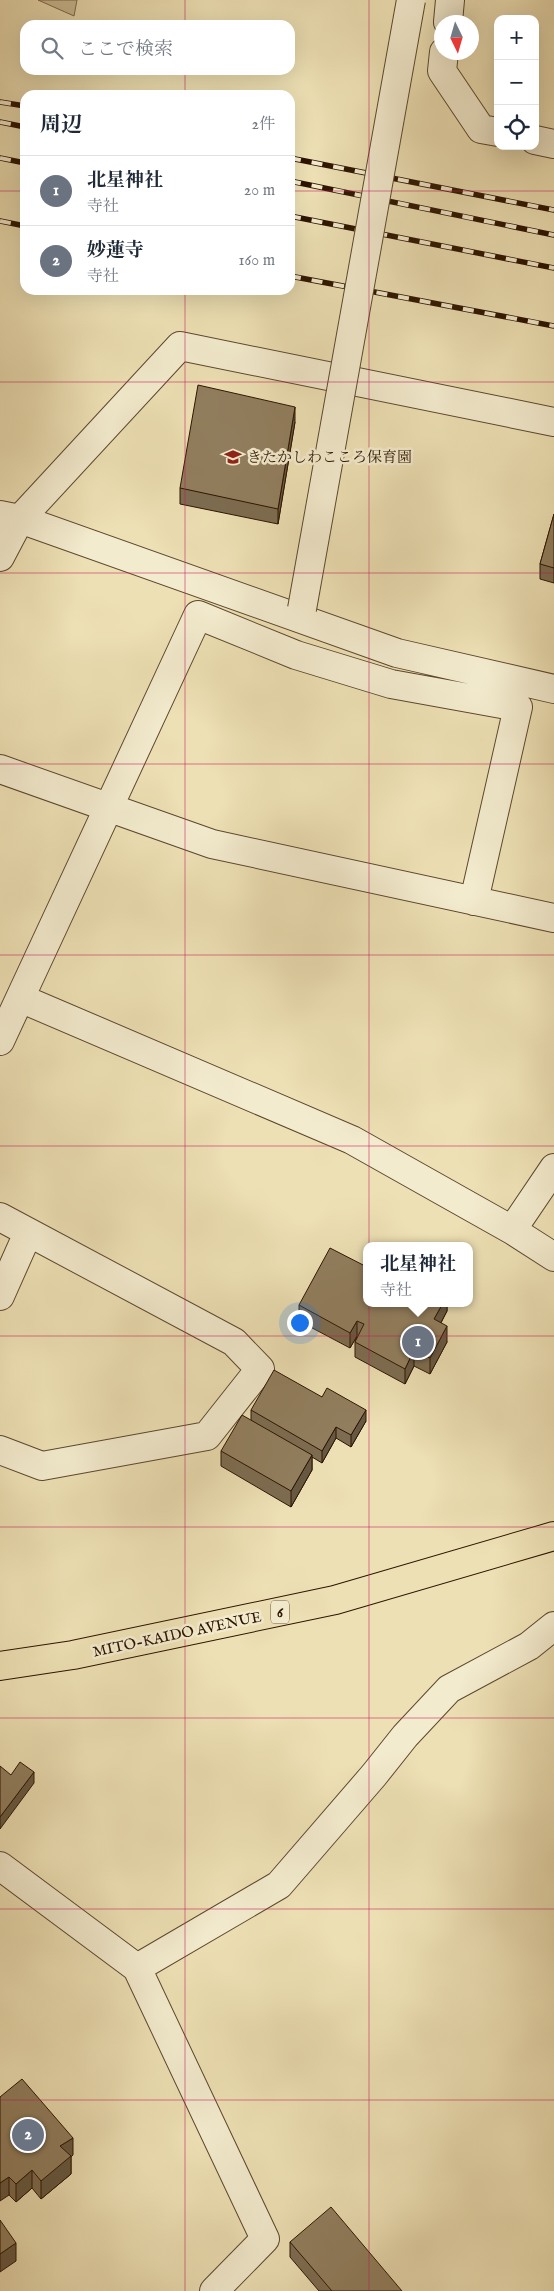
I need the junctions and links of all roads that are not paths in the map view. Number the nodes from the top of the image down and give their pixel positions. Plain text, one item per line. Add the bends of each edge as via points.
1 (411, 0) edge
2 (450, 0) edge
3 (449, 15) edge
4 (443, 60) edge
5 (494, 131) edge
6 (539, 141) edge
7 (554, 144) edge
8 (554, 422) edge
9 (10, 517) edge
10 (0, 557) edge
11 (301, 614) junction
12 (554, 689) edge
13 (0, 769) edge
14 (106, 808) junction
15 (474, 901) junction
16 (554, 918) edge
17 (20, 998) junction
18 (0, 1041) edge
19 (554, 1168) edge
20 (0, 1217) edge
21 (512, 1230) junction
22 (28, 1233) junction
23 (554, 1257) edge
24 (0, 1296) edge
25 (0, 1450) edge
26 (554, 1536) edge
27 (554, 1626) edge
28 (0, 1666) edge
29 (0, 1866) edge
30 (136, 1968) junction
31 (214, 2291) edge

1 - 11 street, bridge
2 - 3 street
4 - 5 street via 442,71 481,129
6 - 7 street
8 - 9 street via 180,346
9 - 10 street
9 - 11 street
11 - 12 street via 397,653
13 - 14 street
14 - 15 street via 212,844
14 - 15 street via 198,615 296,655 391,684 518,707
14 - 17 street
15 - 16 street
17 - 18 street
17 - 21 street via 352,1140
19 - 21 street
20 - 22 street
21 - 23 street
22 - 24 street
22 - 25 street via 234,1342 260,1369 207,1436 42,1466
26 - 28 highway, MITO-KAIDO AVENUE / 6 via 335,1600 73,1656
27 - 30 street via 529,1646 449,1689 279,1884
29 - 30 street
30 - 31 street via 265,2239

